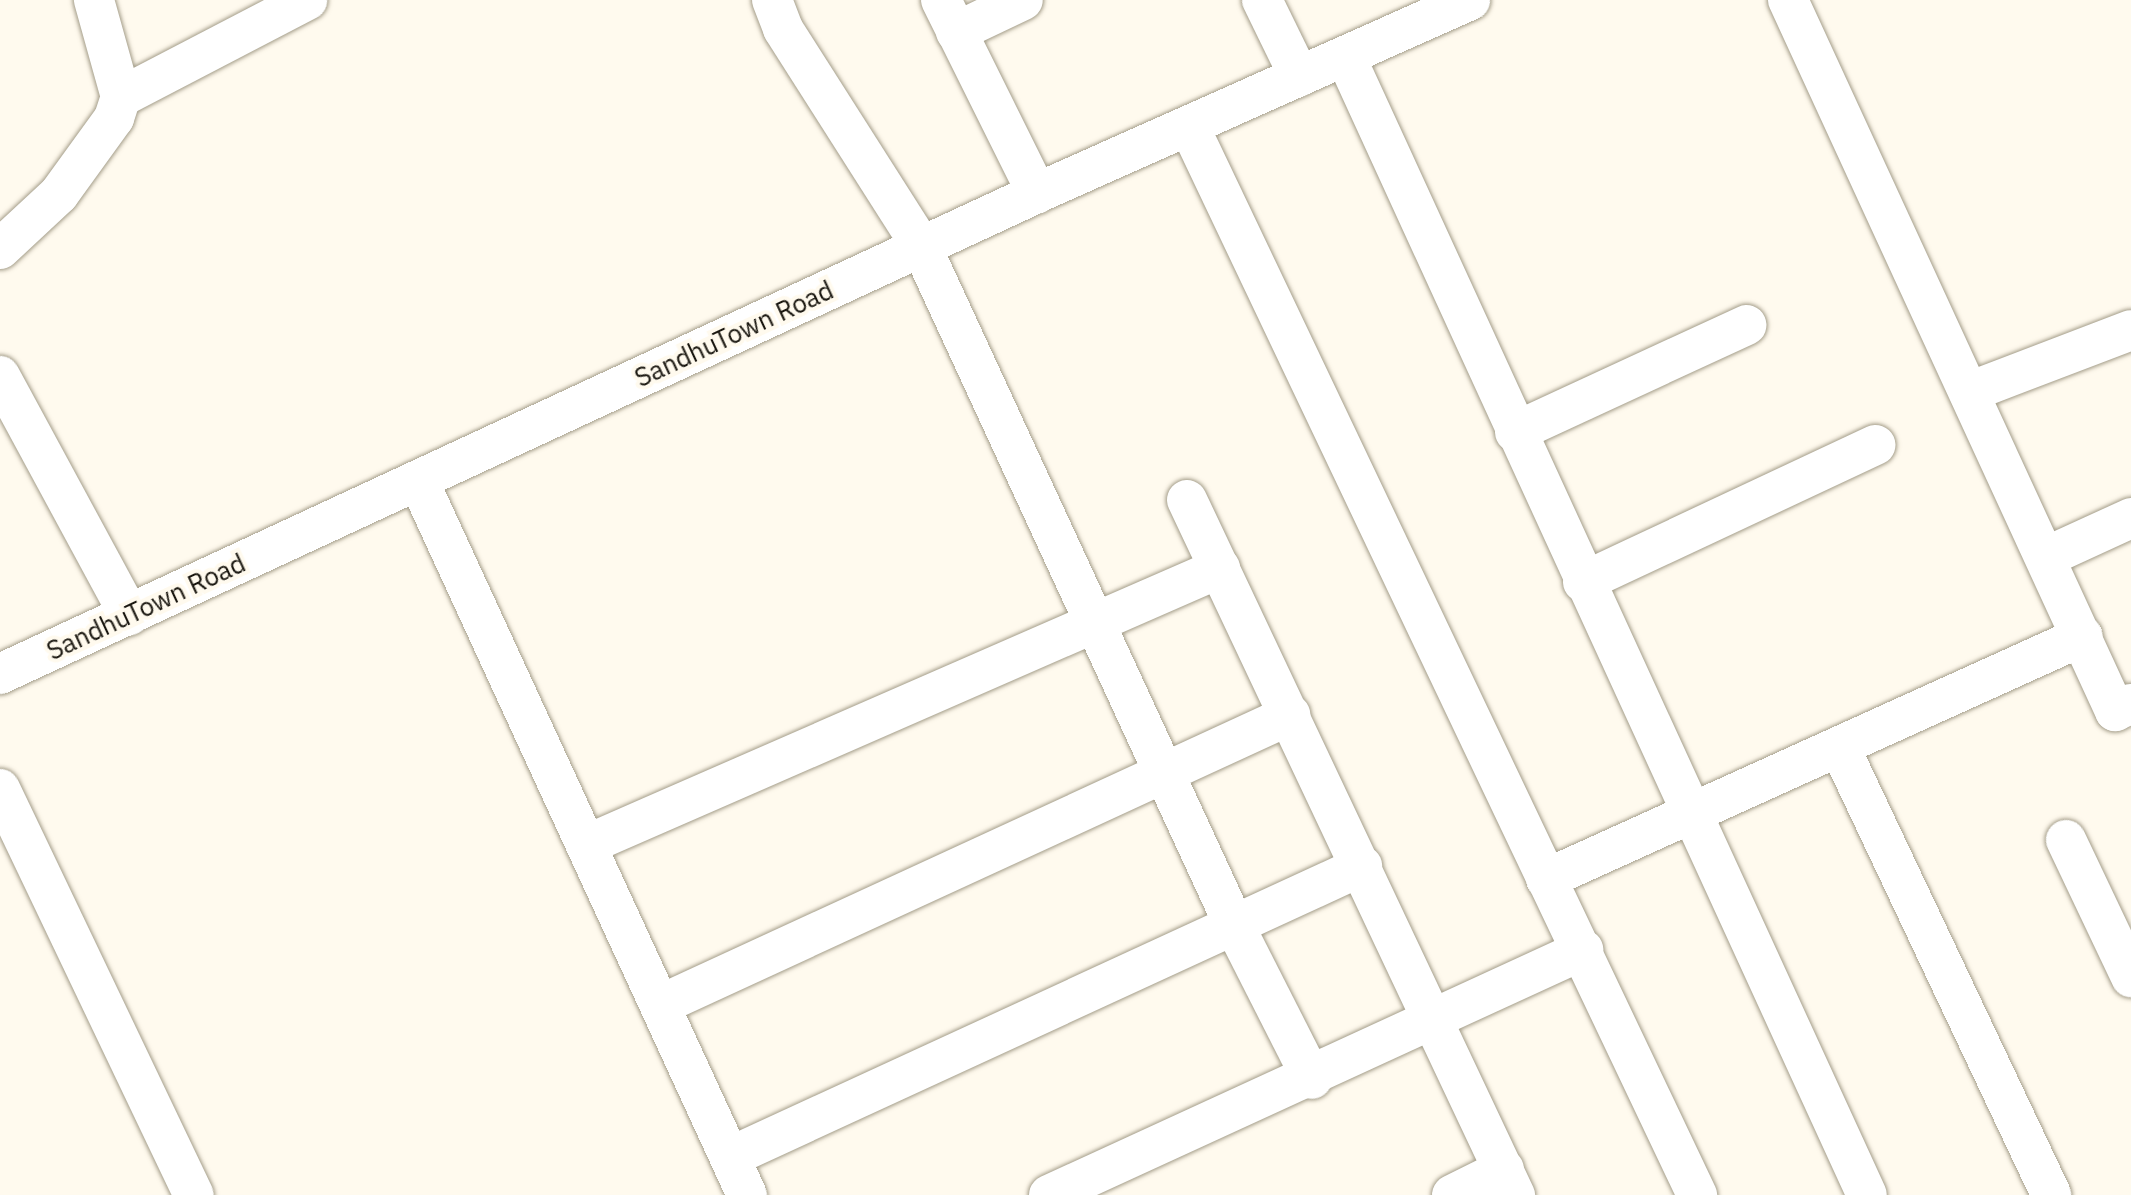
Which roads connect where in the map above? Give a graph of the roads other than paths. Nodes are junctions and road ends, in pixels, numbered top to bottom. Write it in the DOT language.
graph roads {
  1 [pos="94,0"];
  2 [pos="307,0"];
  3 [pos="772,0"];
  4 [pos="1023,0"];
  5 [pos="1262,0"];
  6 [pos="1470,0"];
  7 [pos="1788,0"];
  8 [pos="948,16"];
  9 [pos="1347,60"];
  10 [pos="1299,76"];
  11 [pos="121,97"];
  12 [pos="1189,126"];
  13 [pos="1037,193"];
  14 [pos="921,246"];
  15 [pos="0,249"];
  16 [pos="1747,325"];
  17 [pos="2131,330"];
  18 [pos="0,376"];
  19 [pos="1969,392"];
  20 [pos="1515,432"];
  21 [pos="1875,445"];
  22 [pos="419,482"];
  23 [pos="1187,500"];
  24 [pos="2131,518"];
  25 [pos="2046,557"];
  26 [pos="1220,568"];
  27 [pos="1583,582"];
  28 [pos="129,615"];
  29 [pos="1095,622"];
  30 [pos="2083,636"];
  31 [pos="0,674"];
  32 [pos="2131,704"];
  33 [pos="1290,715"];
  34 [pos="1841,750"];
  35 [pos="1164,773"];
  36 [pos="0,789"];
  37 [pos="1687,814"];
  38 [pos="2066,840"];
  39 [pos="586,845"];
  40 [pos="1362,866"];
  41 [pos="1546,879"];
  42 [pos="1236,929"];
  43 [pos="1583,950"];
  44 [pos="2131,977"];
  45 [pos="660,1005"];
  46 [pos="1437,1022"];
  47 [pos="1312,1079"];
  48 [pos="730,1157"];
  49 [pos="1510,1182"];
  50 [pos="194,1195"];
  51 [pos="747,1195"];
  52 [pos="1049,1195"];
  53 [pos="1452,1195"];
  54 [pos="1697,1195"];
  55 [pos="1867,1195"];
  56 [pos="2051,1195"];
  1 -- 11 [label="street"];
  2 -- 11 [label="street"];
  3 -- 14 [label="street"];
  4 -- 8 [label="street"];
  5 -- 10 [label="street"];
  6 -- 9 [label="street, SandhuTown Road"];
  7 -- 19 [label="street"];
  8 -- 13 [label="street"];
  9 -- 10 [label="street, SandhuTown Road"];
  9 -- 20 [label="street"];
  10 -- 12 [label="street, SandhuTown Road"];
  11 -- 15 [label="street"];
  12 -- 13 [label="street, SandhuTown Road"];
  12 -- 41 [label="street"];
  13 -- 14 [label="street, SandhuTown Road"];
  14 -- 22 [label="street, SandhuTown Road"];
  14 -- 29 [label="street"];
  16 -- 20 [label="street"];
  17 -- 19 [label="street"];
  18 -- 28 [label="street"];
  19 -- 25 [label="street"];
  20 -- 27 [label="street"];
  21 -- 27 [label="street"];
  22 -- 28 [label="street, SandhuTown Road"];
  22 -- 39 [label="street"];
  23 -- 26 [label="street"];
  24 -- 25 [label="street"];
  25 -- 30 [label="street"];
  26 -- 29 [label="street"];
  26 -- 33 [label="street"];
  27 -- 37 [label="street"];
  28 -- 31 [label="street, SandhuTown Road"];
  29 -- 35 [label="street"];
  29 -- 39 [label="street"];
  30 -- 32 [label="street"];
  30 -- 34 [label="street"];
  33 -- 35 [label="street"];
  33 -- 40 [label="street"];
  34 -- 37 [label="street"];
  34 -- 56 [label="street"];
  35 -- 42 [label="street"];
  35 -- 45 [label="street"];
  36 -- 50 [label="street"];
  37 -- 41 [label="street"];
  37 -- 55 [label="street"];
  38 -- 44 [label="street"];
  39 -- 45 [label="street"];
  40 -- 42 [label="street"];
  40 -- 46 [label="street"];
  41 -- 43 [label="street"];
  42 -- 47 [label="street"];
  42 -- 48 [label="street"];
  43 -- 46 [label="street"];
  43 -- 54 [label="street"];
  45 -- 48 [label="street"];
  46 -- 47 [label="street"];
  46 -- 49 [label="street"];
  47 -- 52 [label="street"];
  48 -- 51 [label="street"];
  49 -- 53 [label="street"];
}
